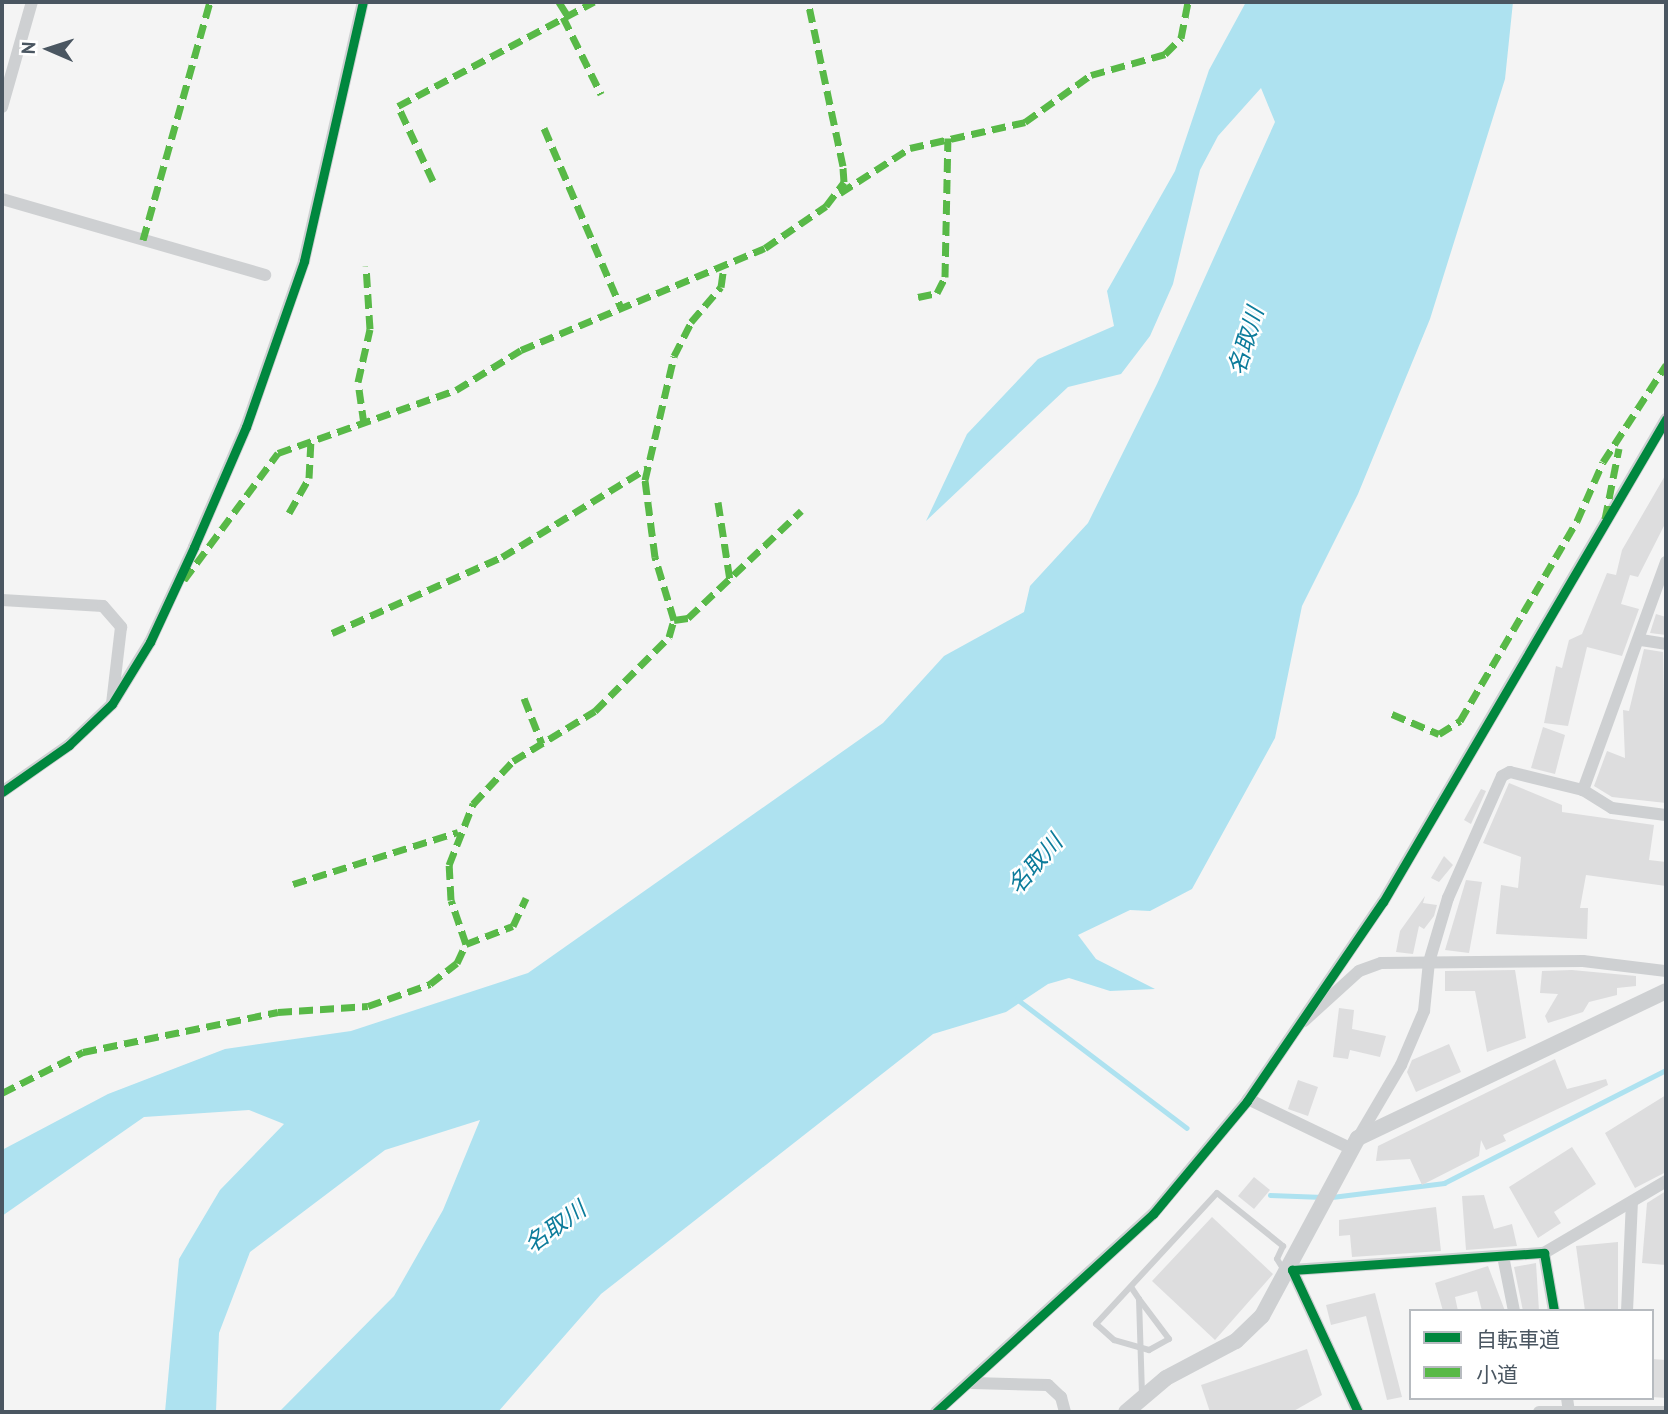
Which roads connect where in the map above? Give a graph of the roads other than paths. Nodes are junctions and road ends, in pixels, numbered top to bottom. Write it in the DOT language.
graph roads {
  1 [pos="32,2"];
  2 [pos="363,2"];
  3 [pos="2,107"];
  4 [pos="2,199"];
  5 [pos="265,275"];
  6 [pos="1666,419"];
  7 [pos="1666,562"];
  8 [pos="2,600"];
  9 [pos="1641,640"];
  10 [pos="1666,645"];
  11 [pos="112,704"];
  12 [pos="1583,790"];
  13 [pos="2,792"];
  14 [pos="1666,815"];
  15 [pos="1429,962"];
  16 [pos="1666,971"];
  17 [pos="1666,991"];
  18 [pos="1301,1022"];
  19 [pos="1248,1099"];
  20 [pos="1354,1143"];
  21 [pos="1666,1181"];
  22 [pos="1632,1202"];
  23 [pos="1544,1253"];
  24 [pos="1503,1256"];
  25 [pos="1290,1274"];
  26 [pos="1131,1287"];
  27 [pos="1139,1299"];
  28 [pos="1514,1309"];
  29 [pos="1554,1309"];
  30 [pos="1628,1309"];
  31 [pos="1141,1348"];
  32 [pos="972,1383"];
  33 [pos="1142,1397"];
  34 [pos="1568,1407"];
  35 [pos="1622,1407"];
  36 [pos="936,1412"];
  37 [pos="1065,1412"];
  38 [pos="1126,1412"];
  39 [pos="1359,1412"];
  40 [pos="1539,1412"];
  41 [pos="1666,1412"];
  1 -- 3 [label="street"];
  2 -- 11 [label="street"];
  4 -- 5 [label="street"];
  6 -- 18 [label="street"];
  7 -- 9 [label="street"];
  8 -- 11 [label="street"];
  9 -- 10 [label="street"];
  9 -- 12 [label="street"];
  11 -- 13 [label="street"];
  12 -- 14 [label="street"];
  12 -- 15 [label="street"];
  15 -- 16 [label="street"];
  15 -- 18 [label="street"];
  15 -- 20 [label="street"];
  17 -- 20 [label="street"];
  18 -- 19 [label="street"];
  19 -- 20 [label="street"];
  19 -- 32 [label="street"];
  20 -- 25 [label="street"];
  21 -- 22 [label="street"];
  22 -- 23 [label="street"];
  22 -- 30 [label="street"];
  23 -- 24 [label="street"];
  23 -- 29 [label="street"];
  24 -- 25 [label="street"];
  24 -- 28 [label="street"];
  25 -- 26 [label="lane"];
  25 -- 33 [label="street"];
  25 -- 39 [label="street"];
  26 -- 27 [label="lane"];
  26 -- 31 [label="lane"];
  27 -- 31 [label="lane"];
  27 -- 31 [label="lane"];
  31 -- 33 [label="lane"];
  32 -- 36 [label="street"];
  32 -- 37 [label="street"];
  33 -- 38 [label="street"];
  34 -- 35 [label="street"];
  34 -- 40 [label="street"];
  35 -- 41 [label="street"];
}
